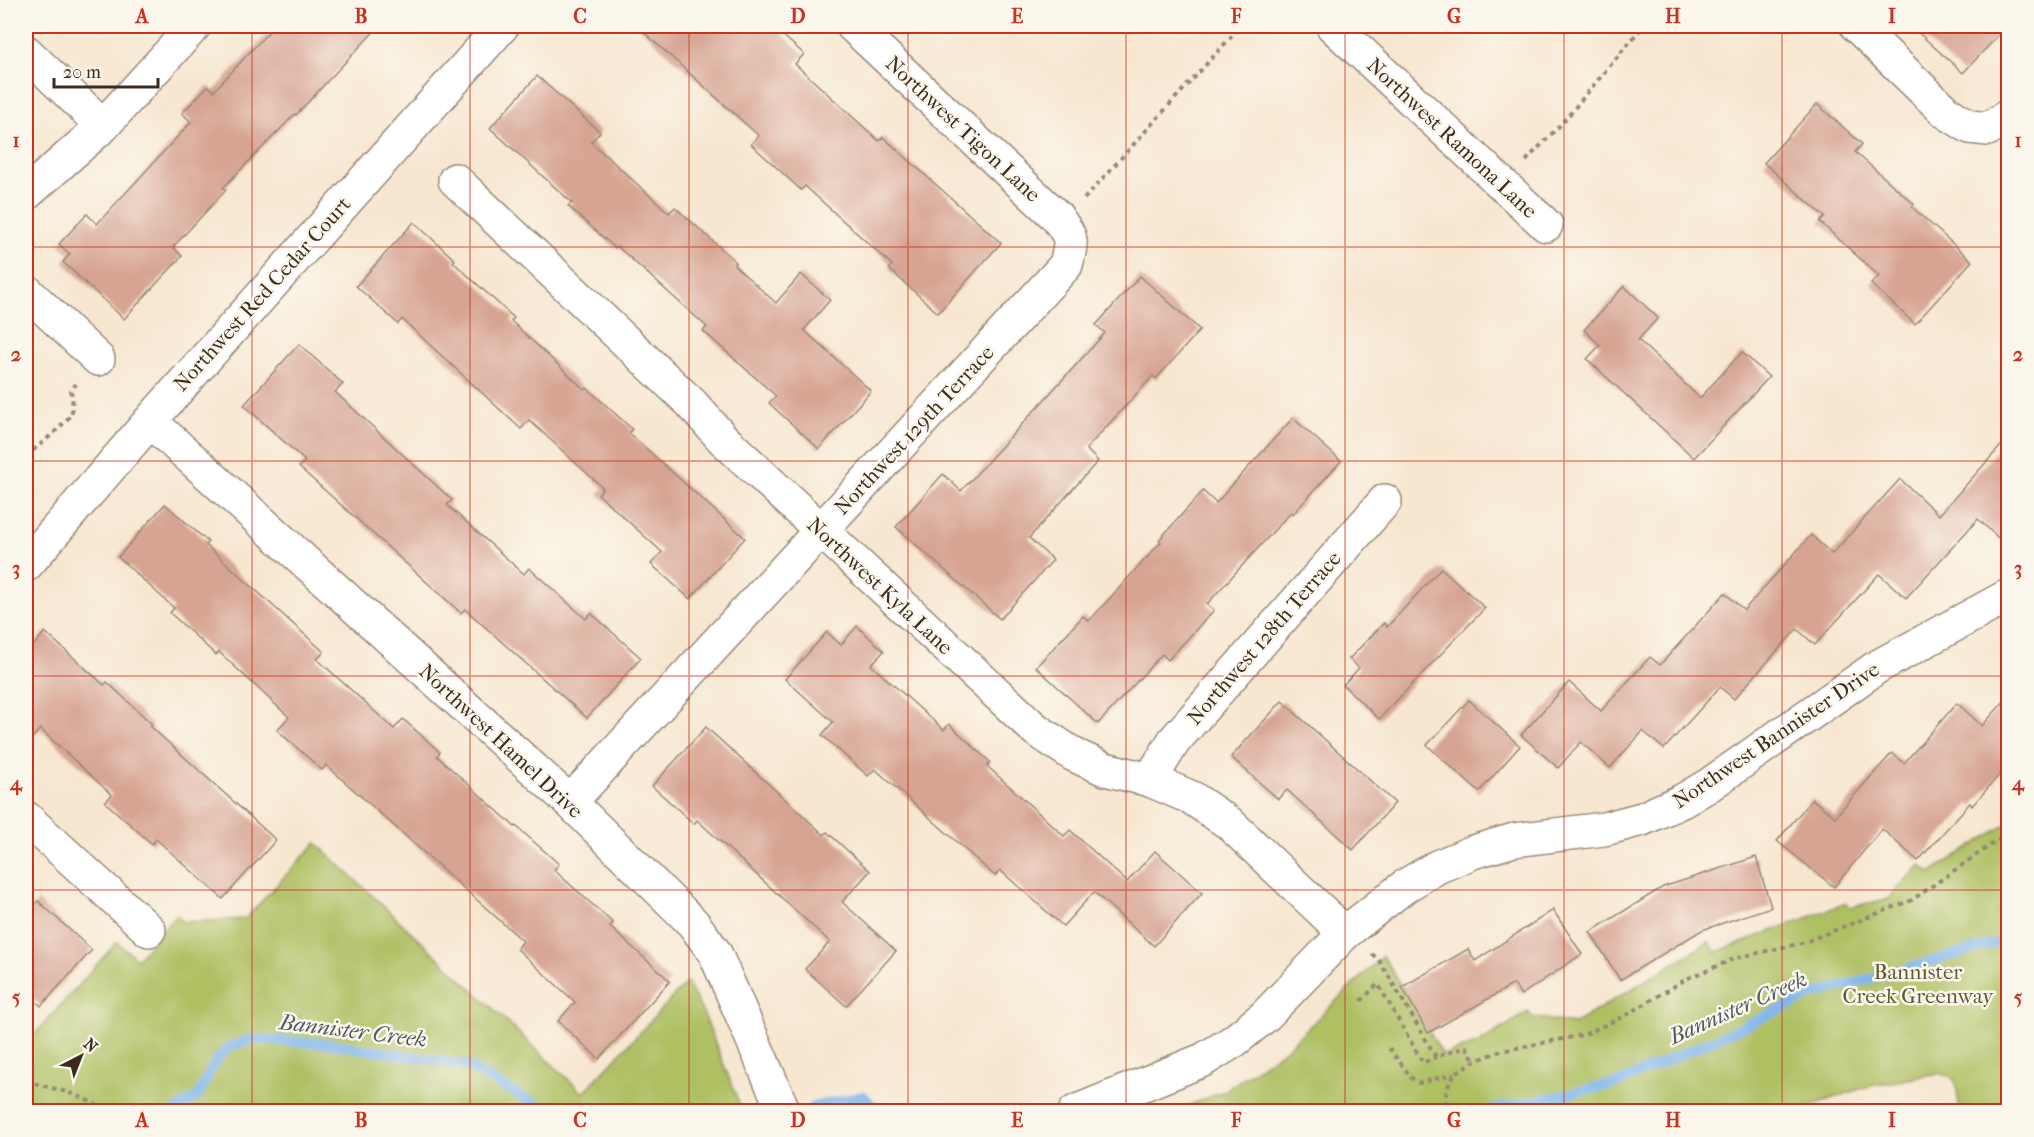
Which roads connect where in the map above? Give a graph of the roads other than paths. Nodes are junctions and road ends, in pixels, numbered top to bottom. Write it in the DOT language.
graph roads {
  1 [pos="194,26"];
  2 [pos="502,26"];
  3 [pos="853,26"];
  4 [pos="1333,26"];
  5 [pos="1857,26"];
  6 [pos="26,52"];
  7 [pos="1998,123"];
  8 [pos="103,126"];
  9 [pos="455,180"];
  10 [pos="26,194"];
  11 [pos="1546,225"];
  12 [pos="1065,229"];
  13 [pos="26,291"];
  14 [pos="98,359"];
  15 [pos="150,420"];
  16 [pos="1385,501"];
  17 [pos="821,530"];
  18 [pos="26,565"];
  19 [pos="2008,596"];
  20 [pos="1150,780"];
  21 [pos="570,802"];
  22 [pos="26,818"];
  23 [pos="149,930"];
  24 [pos="1345,933"];
  25 [pos="784,1112"];
  26 [pos="1076,1112"];
  1 -- 8 [label="street"];
  2 -- 15 [label="street, Northwest Red Cedar Court"];
  3 -- 12 [label="street, Northwest Tigon Lane"];
  4 -- 11 [label="street, Northwest Ramona Lane"];
  5 -- 7 [label="street"];
  6 -- 8 [label="street"];
  8 -- 10 [label="street"];
  9 -- 17 [label="street, Northwest Kyla Lane"];
  12 -- 17 [label="street, Northwest 129th Terrace"];
  13 -- 14 [label="street"];
  15 -- 18 [label="street, Northwest Red Cedar Court"];
  15 -- 21 [label="street, Northwest Hamel Drive"];
  16 -- 20 [label="street, Northwest 128th Terrace"];
  17 -- 20 [label="street, Northwest Kyla Lane"];
  17 -- 21 [label="street, Northwest 129th Terrace"];
  19 -- 24 [label="street, Northwest Bannister Drive"];
  20 -- 24 [label="street, Northwest Kyla Lane"];
  21 -- 25 [label="street, Northwest Hamel Drive"];
  22 -- 23 [label="street"];
  24 -- 26 [label="street, Northwest Bannister Drive"];
}
